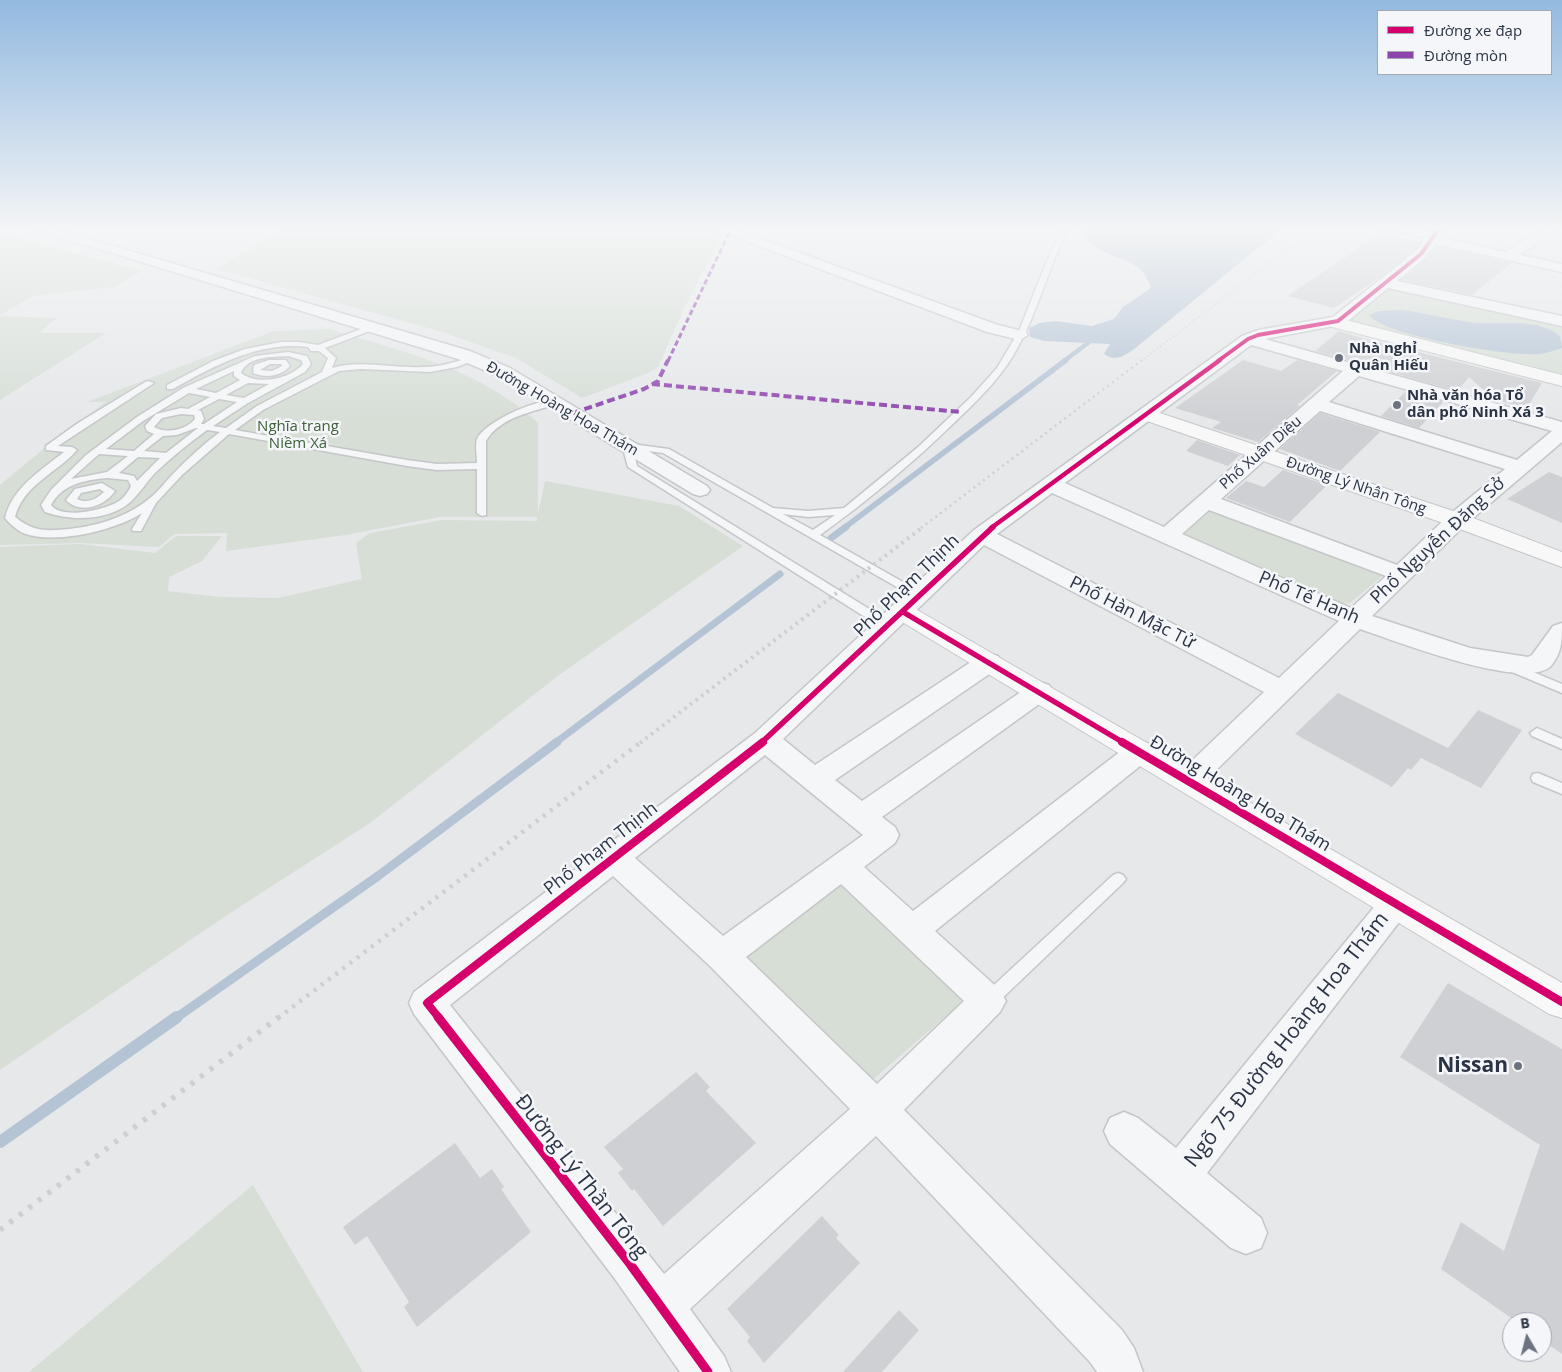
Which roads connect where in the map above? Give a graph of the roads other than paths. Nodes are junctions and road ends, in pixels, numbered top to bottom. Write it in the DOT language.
graph roads {
  1 [pos="260,294"];
  2 [pos="898,294"];
  3 [pos="1036,294"];
  4 [pos="1372,294"];
  5 [pos="1438,294"];
  6 [pos="1562,321"];
  7 [pos="1334,322"];
  8 [pos="372,327"];
  9 [pos="1020,335"];
  10 [pos="1248,340"];
  11 [pos="318,348"];
  12 [pos="221,352"];
  13 [pos="232,356"];
  14 [pos="298,356"];
  15 [pos="274,358"];
  16 [pos="473,359"];
  17 [pos="307,364"];
  18 [pos="242,366"];
  19 [pos="286,366"];
  20 [pos="256,370"];
  21 [pos="1355,370"];
  22 [pos="326,373"];
  23 [pos="270,377"];
  24 [pos="286,378"];
  25 [pos="246,380"];
  26 [pos="1562,382"];
  27 [pos="170,387"];
  28 [pos="189,391"];
  29 [pos="217,396"];
  30 [pos="244,401"];
  31 [pos="554,402"];
  32 [pos="1317,404"];
  33 [pos="191,411"];
  34 [pos="1148,415"];
  35 [pos="194,425"];
  36 [pos="205,427"];
  37 [pos="1562,428"];
  38 [pos="227,431"];
  39 [pos="161,432"];
  40 [pos="1562,432"];
  41 [pos="627,445"];
  42 [pos="99,451"];
  43 [pos="1261,453"];
  44 [pos="134,454"];
  45 [pos="169,456"];
  46 [pos="481,466"];
  47 [pos="1519,467"];
  48 [pos="110,475"];
  49 [pos="76,481"];
  50 [pos="1052,485"];
  51 [pos="86,488"];
  52 [pos="108,488"];
  53 [pos="133,488"];
  54 [pos="700,490"];
  55 [pos="54,492"];
  56 [pos="157,497"];
  57 [pos="72,501"];
  58 [pos="98,501"];
  59 [pos="1206,501"];
  60 [pos="767,509"];
  61 [pos="49,510"];
  62 [pos="107,510"];
  63 [pos="848,511"];
  64 [pos="482,513"];
  65 [pos="71,516"];
  66 [pos="1457,520"];
  67 [pos="137,529"];
  68 [pos="813,535"];
  69 [pos="982,535"];
  70 [pos="59,536"];
  71 [pos="1168,536"];
  72 [pos="1562,560"];
  73 [pos="1401,574"];
  74 [pos="904,611"];
  75 [pos="1355,619"];
  76 [pos="1562,631"];
  77 [pos="989,662"];
  78 [pos="1502,663"];
  79 [pos="1562,689"];
  80 [pos="1281,690"];
  81 [pos="1040,691"];
  82 [pos="1537,733"];
  83 [pos="765,740"];
  84 [pos="1562,744"];
  85 [pos="1140,751"];
  86 [pos="1538,778"];
  87 [pos="815,779"];
  88 [pos="1189,780"];
  89 [pos="1562,789"];
  90 [pos="861,817"];
  91 [pos="614,858"];
  92 [pos="843,867"];
  93 [pos="1118,879"];
  94 [pos="1395,904"];
  95 [pos="913,930"];
  96 [pos="722,956"];
  97 [pos="988,1001"];
  98 [pos="1562,1002"];
  99 [pos="427,1003"];
  100 [pos="877,1110"];
  101 [pos="1124,1131"];
  102 [pos="1179,1176"];
  103 [pos="1246,1233"];
  104 [pos="660,1307"];
  105 [pos="708,1372"];
  106 [pos="1120,1372"];
  1 -- 8 [label="street, Đường Hoàng Hoa Thám"];
  2 -- 9 [label="street"];
  3 -- 9 [label="lane"];
  4 -- 7 [label="street, Phố Phạm Thịnh"];
  5 -- 6 [label="street"];
  7 -- 10 [label="street, Phố Phạm Thịnh"];
  7 -- 26 [label="street"];
  8 -- 11 [label="lane"];
  8 -- 16 [label="street, Đường Hoàng Hoa Thám"];
  9 -- 63 [label="lane"];
  10 -- 21 [label="street"];
  10 -- 34 [label="street, Phố Phạm Thịnh"];
  11 -- 13 [label="lane"];
  11 -- 14 [label="lane"];
  11 -- 22 [label="lane"];
  12 -- 13 [label="lane"];
  13 -- 18 [label="lane"];
  13 -- 27 [label="lane"];
  14 -- 15 [label="lane"];
  14 -- 17 [label="lane"];
  15 -- 18 [label="lane"];
  15 -- 19 [label="lane"];
  15 -- 20 [label="lane"];
  16 -- 22 [label="lane"];
  16 -- 31 [label="street, Đường Hoàng Hoa Thám"];
  17 -- 19 [label="lane"];
  17 -- 24 [label="lane"];
  18 -- 20 [label="lane"];
  18 -- 25 [label="lane"];
  18 -- 28 [label="lane"];
  19 -- 23 [label="lane"];
  20 -- 23 [label="lane"];
  21 -- 32 [label="street, Phố Xuân Diệu"];
  21 -- 37 [label="street"];
  22 -- 38 [label="lane"];
  23 -- 24 [label="lane"];
  23 -- 25 [label="lane"];
  24 -- 30 [label="lane"];
  25 -- 29 [label="lane"];
  27 -- 28 [label="lane"];
  27 -- 70 [label="lane"];
  28 -- 29 [label="lane"];
  28 -- 42 [label="lane"];
  29 -- 30 [label="lane"];
  29 -- 33 [label="lane"];
  30 -- 36 [label="lane"];
  31 -- 41 [label="street, Đường Hoàng Hoa Thám"];
  31 -- 46 [label="lane"];
  32 -- 43 [label="street, Phố Xuân Diệu"];
  32 -- 47 [label="street"];
  33 -- 35 [label="lane"];
  33 -- 39 [label="lane"];
  34 -- 43 [label="street, Đường Lý Nhân Tông"];
  34 -- 50 [label="street, Phố Phạm Thịnh"];
  35 -- 36 [label="lane"];
  35 -- 39 [label="lane"];
  36 -- 38 [label="lane"];
  36 -- 45 [label="lane"];
  38 -- 46 [label="lane"];
  38 -- 56 [label="lane"];
  39 -- 44 [label="lane"];
  40 -- 47 [label="street, Phố Nguyễn Đăng Sở"];
  41 -- 54 [label="street, Đường Hoàng Hoa Thám"];
  41 -- 60 [label="lane"];
  41 -- 74 [label="lane"];
  42 -- 44 [label="lane"];
  42 -- 55 [label="lane"];
  43 -- 59 [label="street, Phố Xuân Diệu"];
  43 -- 66 [label="street, Đường Lý Nhân Tông"];
  44 -- 45 [label="lane"];
  44 -- 48 [label="lane"];
  45 -- 53 [label="lane"];
  46 -- 64 [label="lane"];
  47 -- 66 [label="street, Phố Nguyễn Đăng Sở"];
  48 -- 49 [label="lane"];
  48 -- 53 [label="lane"];
  49 -- 51 [label="lane"];
  49 -- 55 [label="lane"];
  50 -- 69 [label="street, Phố Phạm Thịnh"];
  50 -- 71 [label="street, Phố Tế Hanh"];
  51 -- 52 [label="lane"];
  51 -- 57 [label="lane"];
  52 -- 53 [label="lane"];
  52 -- 58 [label="lane"];
  53 -- 56 [label="lane"];
  53 -- 62 [label="lane"];
  55 -- 61 [label="lane"];
  56 -- 67 [label="lane"];
  56 -- 70 [label="lane"];
  57 -- 58 [label="lane"];
  57 -- 61 [label="lane"];
  58 -- 62 [label="lane"];
  59 -- 71 [label="street, Phố Xuân Diệu"];
  59 -- 73 [label="street"];
  60 -- 63 [label="lane"];
  60 -- 68 [label="lane"];
  61 -- 65 [label="lane"];
  62 -- 65 [label="lane"];
  63 -- 68 [label="lane"];
  65 -- 70 [label="lane"];
  66 -- 72 [label="street, Đường Lý Nhân Tông"];
  66 -- 73 [label="street, Phố Nguyễn Đăng Sở"];
  68 -- 74 [label="lane"];
  69 -- 74 [label="street, Phố Phạm Thịnh"];
  69 -- 80 [label="street, Phố Hàn Mặc Tử"];
  71 -- 75 [label="street, Phố Tế Hanh"];
  73 -- 75 [label="street, Phố Nguyễn Đăng Sở"];
  74 -- 77 [label="street, Đường Hoàng Hoa Thám"];
  74 -- 83 [label="street, Phố Phạm Thịnh"];
  75 -- 78 [label="street, Phố Tế Hanh"];
  75 -- 80 [label="street, Phố Nguyễn Đăng Sở"];
  76 -- 78 [label="street, Phố Tế Hanh"];
  77 -- 81 [label="street, Đường Hoàng Hoa Thám"];
  77 -- 87 [label="street"];
  78 -- 79 [label="lane"];
  80 -- 88 [label="street, Phố Nguyễn Đăng Sở"];
  81 -- 85 [label="street, Đường Hoàng Hoa Thám"];
  81 -- 90 [label="street"];
  82 -- 84 [label="lane"];
  83 -- 87 [label="street"];
  83 -- 91 [label="street, Phố Phạm Thịnh"];
  85 -- 88 [label="street, Đường Hoàng Hoa Thám"];
  85 -- 95 [label="street"];
  86 -- 89 [label="lane"];
  87 -- 90 [label="street"];
  88 -- 94 [label="street, Đường Hoàng Hoa Thám"];
  90 -- 92 [label="street"];
  91 -- 96 [label="street"];
  91 -- 99 [label="street, Phố Phạm Thịnh"];
  92 -- 95 [label="street"];
  92 -- 96 [label="street"];
  93 -- 97 [label="lane"];
  94 -- 98 [label="street, Đường Hoàng Hoa Thám"];
  94 -- 102 [label="street, Ngõ 75 Đường Hoàng Hoa Thám"];
  95 -- 97 [label="street"];
  96 -- 100 [label="street"];
  97 -- 100 [label="street"];
  99 -- 104 [label="street, Đường Lý Thần Tông"];
  100 -- 104 [label="street"];
  100 -- 106 [label="street"];
  101 -- 102 [label="street"];
  102 -- 103 [label="street, Ngõ 75 Đường Hoàng Hoa Thám"];
  104 -- 105 [label="street, Đường Lý Thần Tông"];
}
